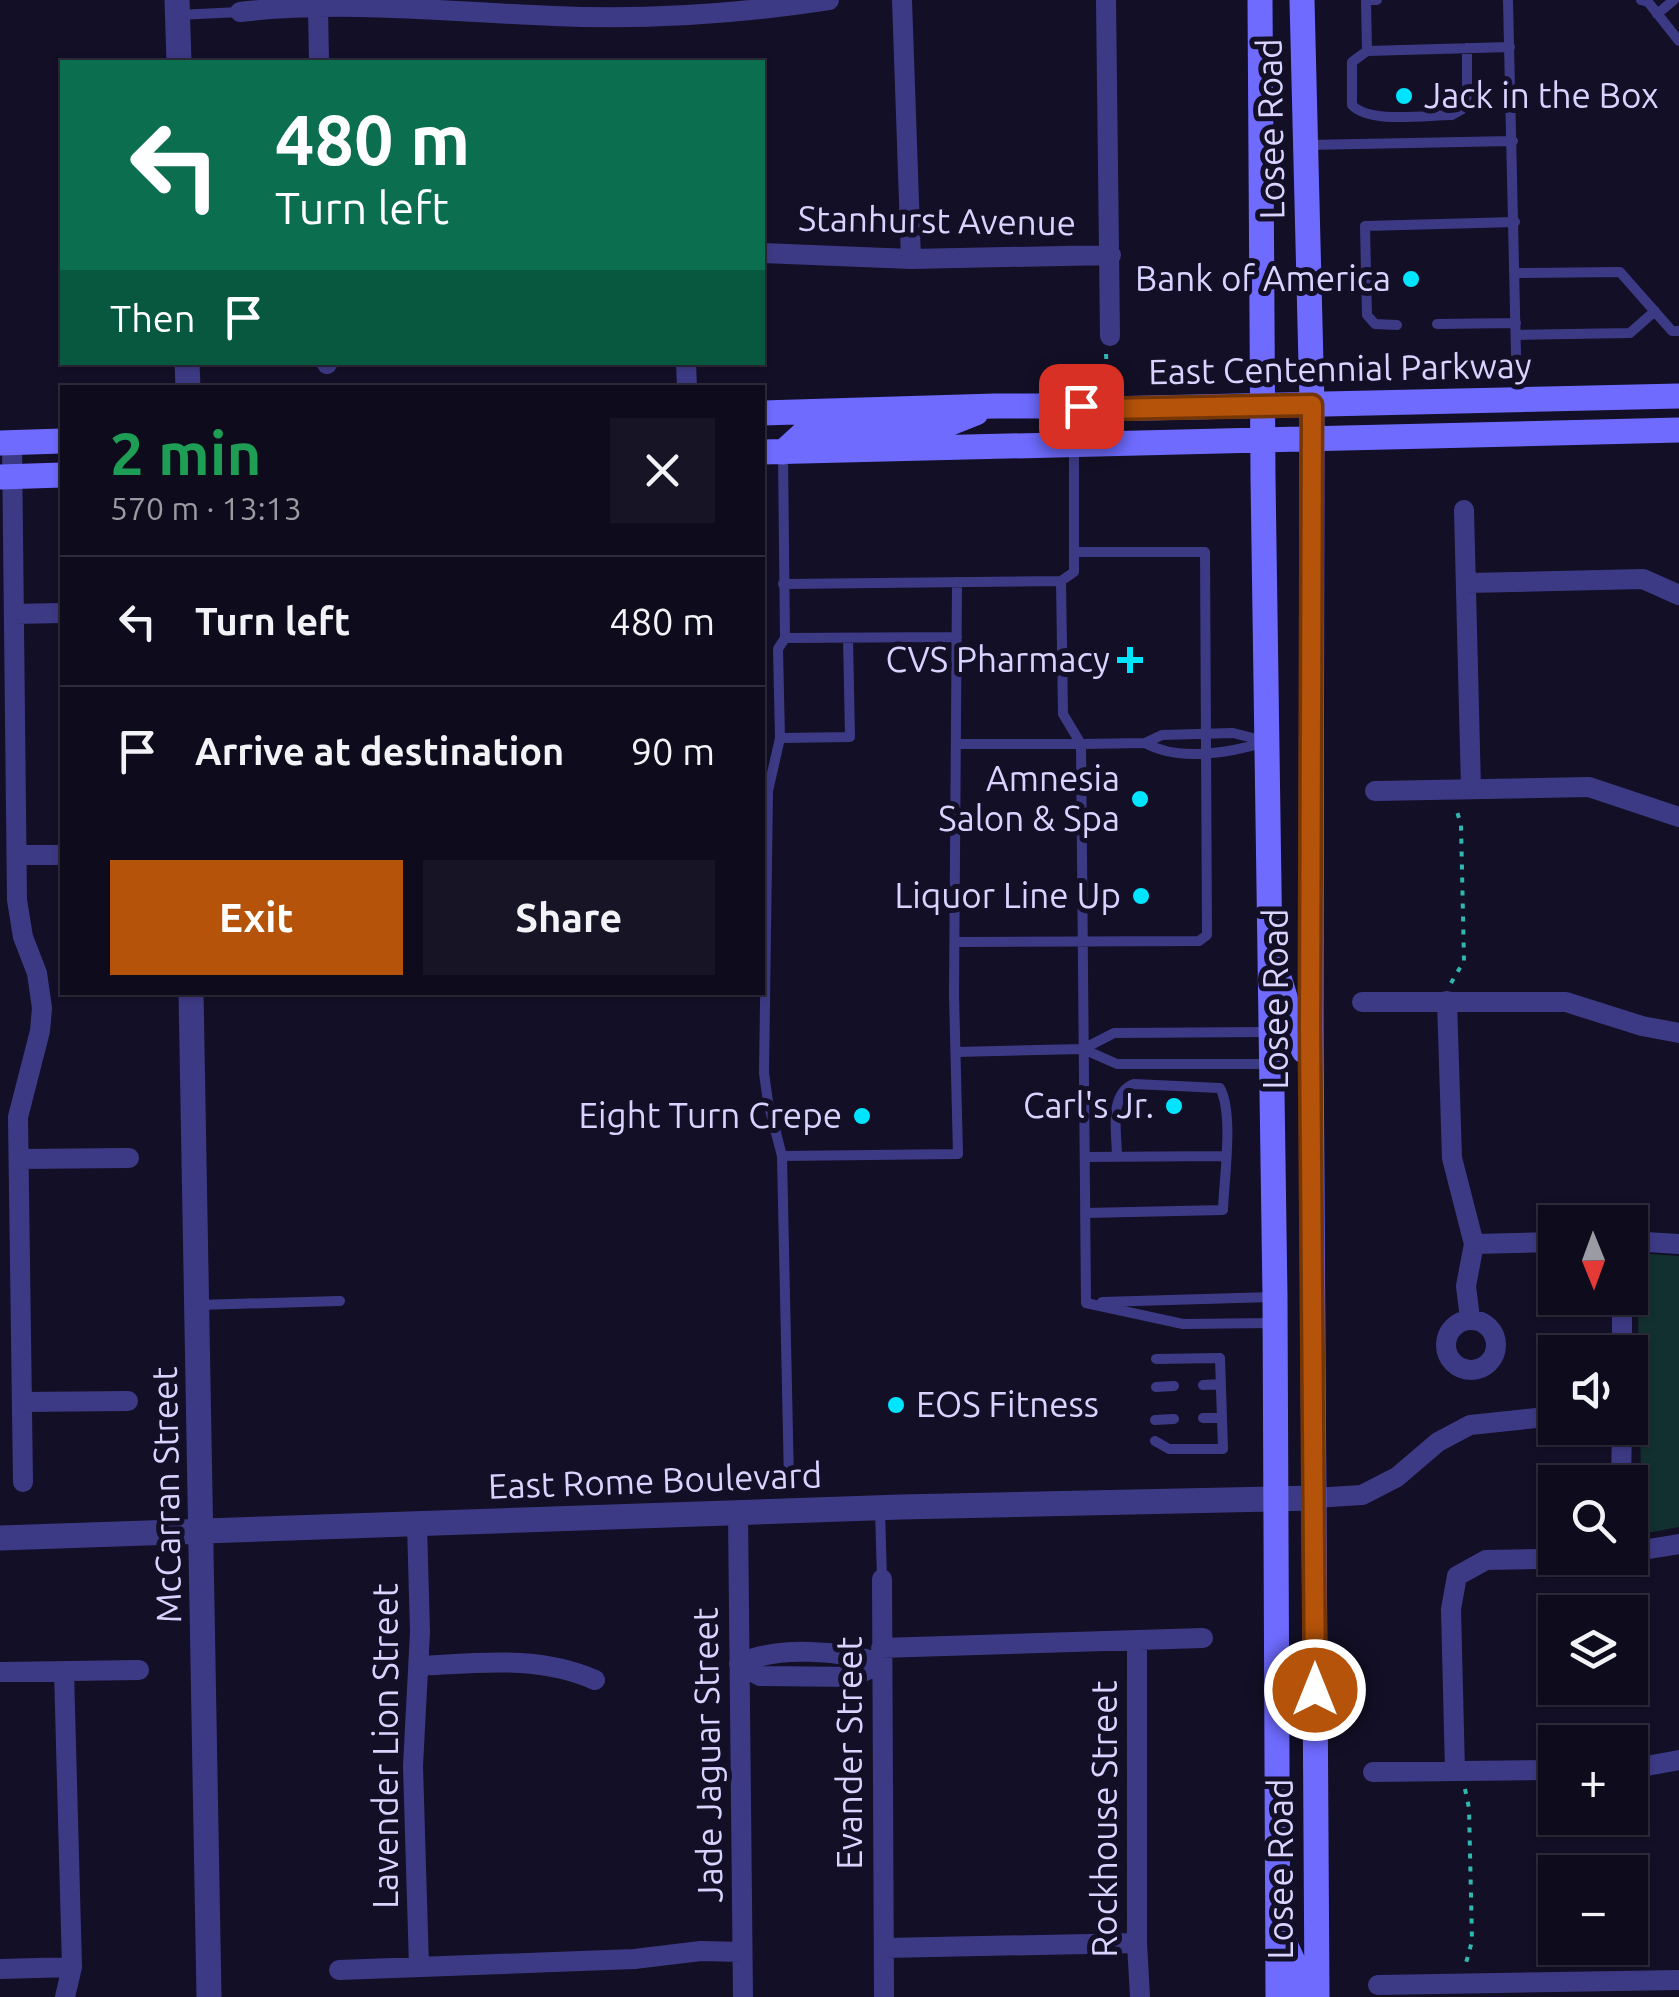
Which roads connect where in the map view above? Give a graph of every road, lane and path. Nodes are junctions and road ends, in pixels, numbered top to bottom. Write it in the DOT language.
graph roads {
  1 [pos="829,0"];
  2 [pos="902,0"];
  3 [pos="1106,0"];
  4 [pos="1260,0"];
  5 [pos="1302,0"];
  6 [pos="1365,0"];
  7 [pos="1377,0"];
  8 [pos="1508,0"];
  9 [pos="1641,0"];
  10 [pos="1674,0"];
  11 [pos="318,6"];
  12 [pos="177,7"];
  13 [pos="240,12"];
  14 [pos="1657,14"];
  15 [pos="1679,41"];
  16 [pos="1510,47"];
  17 [pos="1467,48"];
  18 [pos="1367,51"];
  19 [pos="179,60"];
  20 [pos="319,60"];
  21 [pos="1513,141"];
  22 [pos="1306,145"];
  23 [pos="1515,222"];
  24 [pos="765,253"];
  25 [pos="1111,255"];
  26 [pos="911,260"];
  27 [pos="1516,274"];
  28 [pos="1655,312"];
  29 [pos="1516,323"];
  30 [pos="1437,324"];
  31 [pos="1397,325"];
  32 [pos="1679,331"];
  33 [pos="1110,336"];
  34 [pos="1516,336"];
  35 [pos="1679,396"];
  36 [pos="1517,400"];
  37 [pos="1312,405"];
  38 [pos="995,406"];
  39 [pos="1264,406"];
  40 [pos="1104,409"];
  41 [pos="765,414"];
  42 [pos="1679,430"];
  43 [pos="1310,439"];
  44 [pos="60,440"];
  45 [pos="1262,440"];
  46 [pos="6,443"];
  47 [pos="1074,444"];
  48 [pos="773,452"];
  49 [pos="60,475"];
  50 [pos="6,476"];
  51 [pos="1464,510"];
  52 [pos="1074,552"];
  53 [pos="1061,581"];
  54 [pos="956,582"];
  55 [pos="1466,583"];
  56 [pos="783,584"];
  57 [pos="1679,594"];
  58 [pos="60,613"];
  59 [pos="14,614"];
  60 [pos="956,637"];
  61 [pos="784,638"];
  62 [pos="848,638"];
  63 [pos="1206,734"];
  64 [pos="780,738"];
  65 [pos="1266,742"];
  66 [pos="1145,743"];
  67 [pos="957,744"];
  68 [pos="1081,744"];
  69 [pos="1206,752"];
  70 [pos="1448,789"];
  71 [pos="1471,789"];
  72 [pos="1375,791"];
  73 [pos="1679,818"];
  74 [pos="60,855"];
  75 [pos="18,856"];
  76 [pos="955,942"];
  77 [pos="1082,942"];
  78 [pos="1272,958"];
  79 [pos="191,995"];
  80 [pos="1447,1001"];
  81 [pos="1362,1002"];
  82 [pos="1272,1032"];
  83 [pos="1679,1033"];
  84 [pos="1083,1049"];
  85 [pos="956,1052"];
  86 [pos="1273,1064"];
  87 [pos="1311,1064"];
  88 [pos="1312,1155"];
  89 [pos="782,1156"];
  90 [pos="1117,1156"];
  91 [pos="1224,1156"];
  92 [pos="1084,1157"];
  93 [pos="128,1158"];
  94 [pos="18,1160"];
  95 [pos="1085,1213"];
  96 [pos="1538,1242"];
  97 [pos="1648,1242"];
  98 [pos="1474,1244"];
  99 [pos="1679,1244"];
  100 [pos="340,1301"];
  101 [pos="1086,1302"];
  102 [pos="198,1305"];
  103 [pos="1275,1310"];
  104 [pos="1470,1319"];
  105 [pos="1156,1359"];
  106 [pos="1221,1384"];
  107 [pos="1203,1385"];
  108 [pos="1174,1386"];
  109 [pos="1156,1387"];
  110 [pos="128,1400"];
  111 [pos="22,1402"];
  112 [pos="1203,1418"];
  113 [pos="1222,1418"];
  114 [pos="1538,1418"];
  115 [pos="1174,1419"];
  116 [pos="1156,1420"];
  117 [pos="1155,1442"];
  118 [pos="789,1481"];
  119 [pos="23,1482"];
  120 [pos="1314,1498"];
  121 [pos="1276,1500"];
  122 [pos="880,1508"];
  123 [pos="738,1513"];
  124 [pos="417,1524"];
  125 [pos="203,1532"];
  126 [pos="0,1538"];
  127 [pos="1679,1544"];
  128 [pos="1648,1549"];
  129 [pos="1538,1559"];
  130 [pos="882,1578"];
  131 [pos="1203,1638"];
  132 [pos="1137,1640"];
  133 [pos="823,1654"];
  134 [pos="881,1656"];
  135 [pos="740,1664"];
  136 [pos="419,1666"];
  137 [pos="140,1670"];
  138 [pos="64,1671"];
  139 [pos="0,1672"];
  140 [pos="824,1677"];
  141 [pos="595,1680"];
  142 [pos="1679,1760"];
  143 [pos="1648,1765"];
  144 [pos="1538,1770"];
  145 [pos="1373,1772"];
  146 [pos="1455,1772"];
  147 [pos="1278,1926"];
  148 [pos="1137,1943"];
  149 [pos="884,1948"];
  150 [pos="742,1952"];
  151 [pos="72,1967"];
  152 [pos="419,1967"];
  153 [pos="0,1969"];
  154 [pos="339,1970"];
  155 [pos="1679,1980"];
  156 [pos="1378,1985"];
  157 [pos="1465,1990"];
  158 [pos="65,1997"];
  159 [pos="210,1997"];
  160 [pos="743,1997"];
  161 [pos="884,1997"];
  162 [pos="1140,1997"];
  163 [pos="1278,1997"];
  164 [pos="1298,1997"];
  165 [pos="1317,1997"];
  1 -- 11 [label="street"];
  2 -- 26 [label="street"];
  3 -- 25 [label="street"];
  4 -- 39 [label="main road, Losee Road"];
  5 -- 22 [label="main road, Losee Road"];
  6 -- 7 [label="lane"];
  6 -- 18 [label="lane"];
  8 -- 16 [label="lane"];
  9 -- 14 [label="lane"];
  10 -- 14 [label="lane"];
  11 -- 13 [label="street"];
  11 -- 20 [label="street"];
  12 -- 13 [label="lane"];
  12 -- 19 [label="street"];
  14 -- 15 [label="lane"];
  16 -- 17 [label="lane"];
  16 -- 21 [label="lane"];
  17 -- 18 [label="lane"];
  17 -- 18 [label="lane"];
  21 -- 22 [label="lane"];
  21 -- 23 [label="lane"];
  22 -- 37 [label="main road, Losee Road"];
  23 -- 27 [label="lane"];
  23 -- 31 [label="lane"];
  24 -- 26 [label="street, Stanhurst Avenue"];
  25 -- 26 [label="street, Stanhurst Avenue"];
  25 -- 33 [label="street"];
  27 -- 28 [label="lane"];
  27 -- 29 [label="lane"];
  28 -- 32 [label="lane"];
  28 -- 34 [label="lane"];
  29 -- 30 [label="lane"];
  29 -- 34 [label="lane"];
  33 -- 40 [label="path"];
  34 -- 36 [label="lane"];
  35 -- 36 [label="main road, East Centennial Parkway"];
  36 -- 37 [label="main road, East Centennial Parkway"];
  37 -- 39 [label="main road, East Centennial Parkway"];
  37 -- 43 [label="main road, Losee Road"];
  38 -- 40 [label="main road, East Centennial Parkway"];
  38 -- 41 [label="main road, East Centennial Parkway"];
  38 -- 48 [label="main road"];
  39 -- 40 [label="main road, East Centennial Parkway"];
  39 -- 45 [label="main road, Losee Road"];
  42 -- 43 [label="main road, East Centennial Parkway"];
  43 -- 45 [label="main road, East Centennial Parkway"];
  43 -- 87 [label="main road, Losee Road"];
  44 -- 46 [label="main road"];
  45 -- 47 [label="main road, East Centennial Parkway"];
  45 -- 65 [label="main road, Losee Road"];
  46 -- 50 [label="street"];
  47 -- 48 [label="main road, East Centennial Parkway"];
  47 -- 52 [label="lane"];
  48 -- 56 [label="lane"];
  49 -- 50 [label="main road"];
  50 -- 59 [label="street"];
  51 -- 55 [label="street"];
  52 -- 53 [label="lane"];
  52 -- 63 [label="lane"];
  53 -- 54 [label="lane"];
  53 -- 68 [label="lane"];
  54 -- 56 [label="lane"];
  54 -- 60 [label="lane"];
  55 -- 57 [label="street"];
  55 -- 71 [label="street"];
  56 -- 61 [label="lane"];
  58 -- 59 [label="street"];
  59 -- 75 [label="street"];
  60 -- 62 [label="lane"];
  60 -- 67 [label="lane"];
  61 -- 62 [label="lane"];
  61 -- 64 [label="lane"];
  62 -- 64 [label="lane"];
  63 -- 65 [label="lane"];
  63 -- 66 [label="lane"];
  63 -- 69 [label="lane"];
  64 -- 89 [label="lane"];
  65 -- 69 [label="lane"];
  65 -- 78 [label="main road, Losee Road"];
  66 -- 68 [label="lane"];
  66 -- 69 [label="lane"];
  67 -- 68 [label="lane"];
  67 -- 76 [label="lane"];
  68 -- 77 [label="lane"];
  69 -- 77 [label="lane"];
  70 -- 71 [label="street"];
  70 -- 72 [label="street"];
  70 -- 80 [label="path"];
  71 -- 73 [label="street"];
  74 -- 75 [label="street"];
  75 -- 94 [label="street"];
  76 -- 77 [label="lane"];
  76 -- 85 [label="lane"];
  77 -- 84 [label="lane"];
  78 -- 82 [label="main road, Losee Road"];
  78 -- 87 [label="main road"];
  79 -- 102 [label="street, McCarran Street"];
  80 -- 81 [label="street"];
  80 -- 83 [label="street"];
  80 -- 98 [label="street"];
  82 -- 84 [label="lane"];
  82 -- 86 [label="main road, Losee Road"];
  82 -- 88 [label="main road"];
  84 -- 85 [label="lane"];
  84 -- 86 [label="lane"];
  84 -- 92 [label="lane"];
  85 -- 89 [label="lane"];
  86 -- 103 [label="main road, Losee Road"];
  87 -- 88 [label="main road, Losee Road"];
  88 -- 120 [label="main road, Losee Road"];
  89 -- 118 [label="lane"];
  90 -- 91 [label="lane"];
  90 -- 91 [label="lane"];
  90 -- 92 [label="lane"];
  91 -- 95 [label="lane"];
  92 -- 95 [label="lane"];
  93 -- 94 [label="street"];
  94 -- 111 [label="street"];
  95 -- 101 [label="lane"];
  96 -- 98 [label="street"];
  97 -- 99 [label="street"];
  98 -- 104 [label="street"];
  100 -- 102 [label="lane"];
  101 -- 103 [label="lane"];
  101 -- 103 [label="lane"];
  102 -- 125 [label="street, McCarran Street"];
  103 -- 121 [label="main road, Losee Road"];
  105 -- 106 [label="lane"];
  106 -- 107 [label="lane"];
  106 -- 113 [label="lane"];
  108 -- 109 [label="lane"];
  110 -- 111 [label="street"];
  111 -- 119 [label="street"];
  112 -- 113 [label="lane"];
  113 -- 117 [label="lane"];
  114 -- 120 [label="street"];
  115 -- 116 [label="lane"];
  120 -- 121 [label="street, East Rome Boulevard"];
  120 -- 165 [label="main road, Losee Road"];
  121 -- 122 [label="street, East Rome Boulevard"];
  121 -- 147 [label="main road, Losee Road"];
  122 -- 123 [label="street, East Rome Boulevard"];
  122 -- 130 [label="lane, Evander Street"];
  123 -- 124 [label="street, East Rome Boulevard"];
  123 -- 135 [label="street, Jade Jaguar Street"];
  124 -- 125 [label="street, East Rome Boulevard"];
  124 -- 136 [label="street, Lavender Lion Street"];
  125 -- 126 [label="street, East Rome Boulevard"];
  125 -- 159 [label="street, McCarran Street"];
  127 -- 128 [label="street"];
  129 -- 146 [label="street"];
  130 -- 134 [label="street, Evander Street"];
  131 -- 132 [label="street"];
  132 -- 134 [label="street"];
  132 -- 148 [label="street, Rockhouse Street"];
  133 -- 134 [label="street"];
  133 -- 135 [label="street"];
  133 -- 140 [label="lane"];
  134 -- 140 [label="street"];
  134 -- 149 [label="street, Evander Street"];
  135 -- 140 [label="street"];
  135 -- 150 [label="street, Jade Jaguar Street"];
  136 -- 141 [label="street"];
  136 -- 152 [label="street, Lavender Lion Street"];
  137 -- 138 [label="street"];
  138 -- 139 [label="street"];
  138 -- 151 [label="street"];
  142 -- 143 [label="street"];
  144 -- 146 [label="street"];
  145 -- 146 [label="street"];
  146 -- 157 [label="path"];
  147 -- 163 [label="main road, Losee Road"];
  147 -- 164 [label="main road"];
  148 -- 149 [label="street"];
  148 -- 162 [label="street, Rockhouse Street"];
  149 -- 161 [label="street, Evander Street"];
  150 -- 152 [label="street"];
  150 -- 160 [label="street, Jade Jaguar Street"];
  151 -- 153 [label="street"];
  151 -- 158 [label="street"];
  152 -- 154 [label="street"];
  155 -- 157 [label="street"];
  156 -- 157 [label="street"];
}
